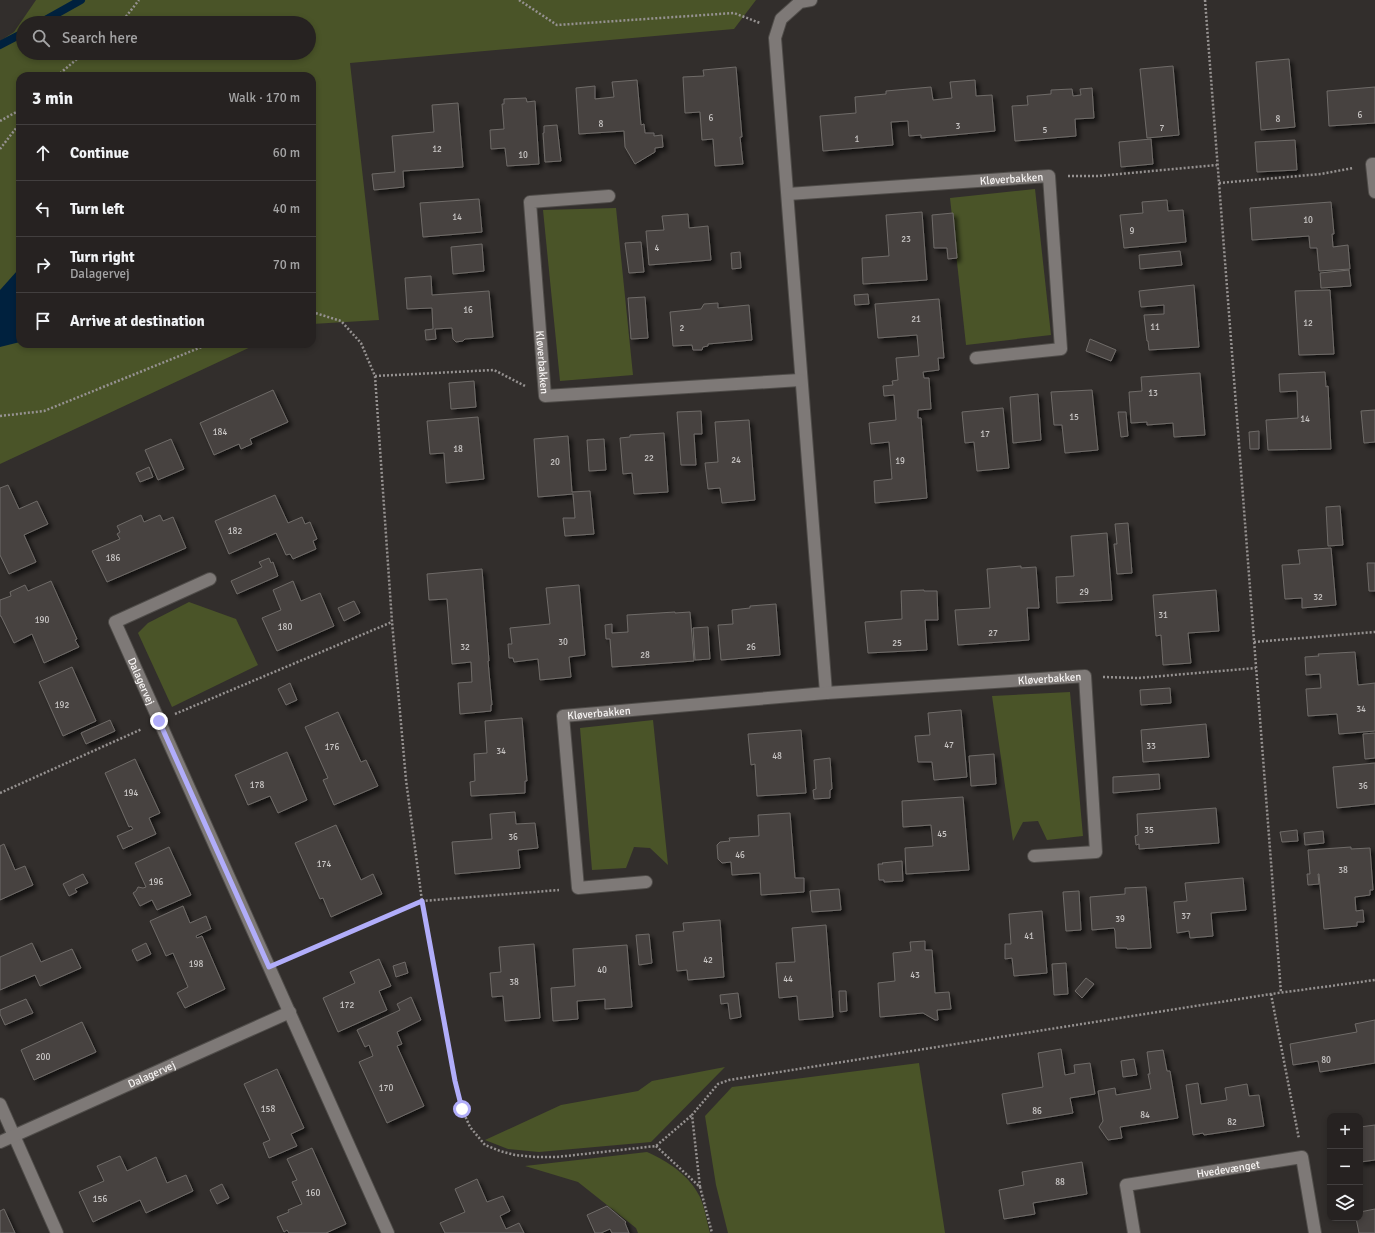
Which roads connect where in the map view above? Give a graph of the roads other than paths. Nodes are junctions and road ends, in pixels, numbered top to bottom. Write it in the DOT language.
graph roads {
  1 [pos="811,0"];
  2 [pos="1374,164"];
  3 [pos="1375,192"];
  4 [pos="788,194"];
  5 [pos="609,196"];
  6 [pos="976,358"];
  7 [pos="800,380"];
  8 [pos="210,579"];
  9 [pos="826,693"];
  10 [pos="1034,856"];
  11 [pos="646,882"];
  12 [pos="290,1012"];
  13 [pos="0,1104"];
  14 [pos="14,1136"];
  15 [pos="0,1142"];
  16 [pos="56,1233"];
  17 [pos="388,1233"];
  18 [pos="1134,1233"];
  19 [pos="1315,1233"];
  1 -- 4 [label="street"];
  2 -- 3 [label="street"];
  4 -- 6 [label="street, Kløverbakken"];
  4 -- 7 [label="street"];
  5 -- 7 [label="street, Kløverbakken"];
  7 -- 9 [label="street"];
  8 -- 12 [label="street, Dalagervej"];
  9 -- 10 [label="street, Kløverbakken"];
  9 -- 11 [label="street, Kløverbakken"];
  12 -- 14 [label="street, Dalagervej"];
  12 -- 17 [label="street, Dalagervej"];
  13 -- 14 [label="street"];
  14 -- 15 [label="street, Dalagervej"];
  14 -- 16 [label="street"];
  18 -- 19 [label="street, Hvedevænget"];
}
